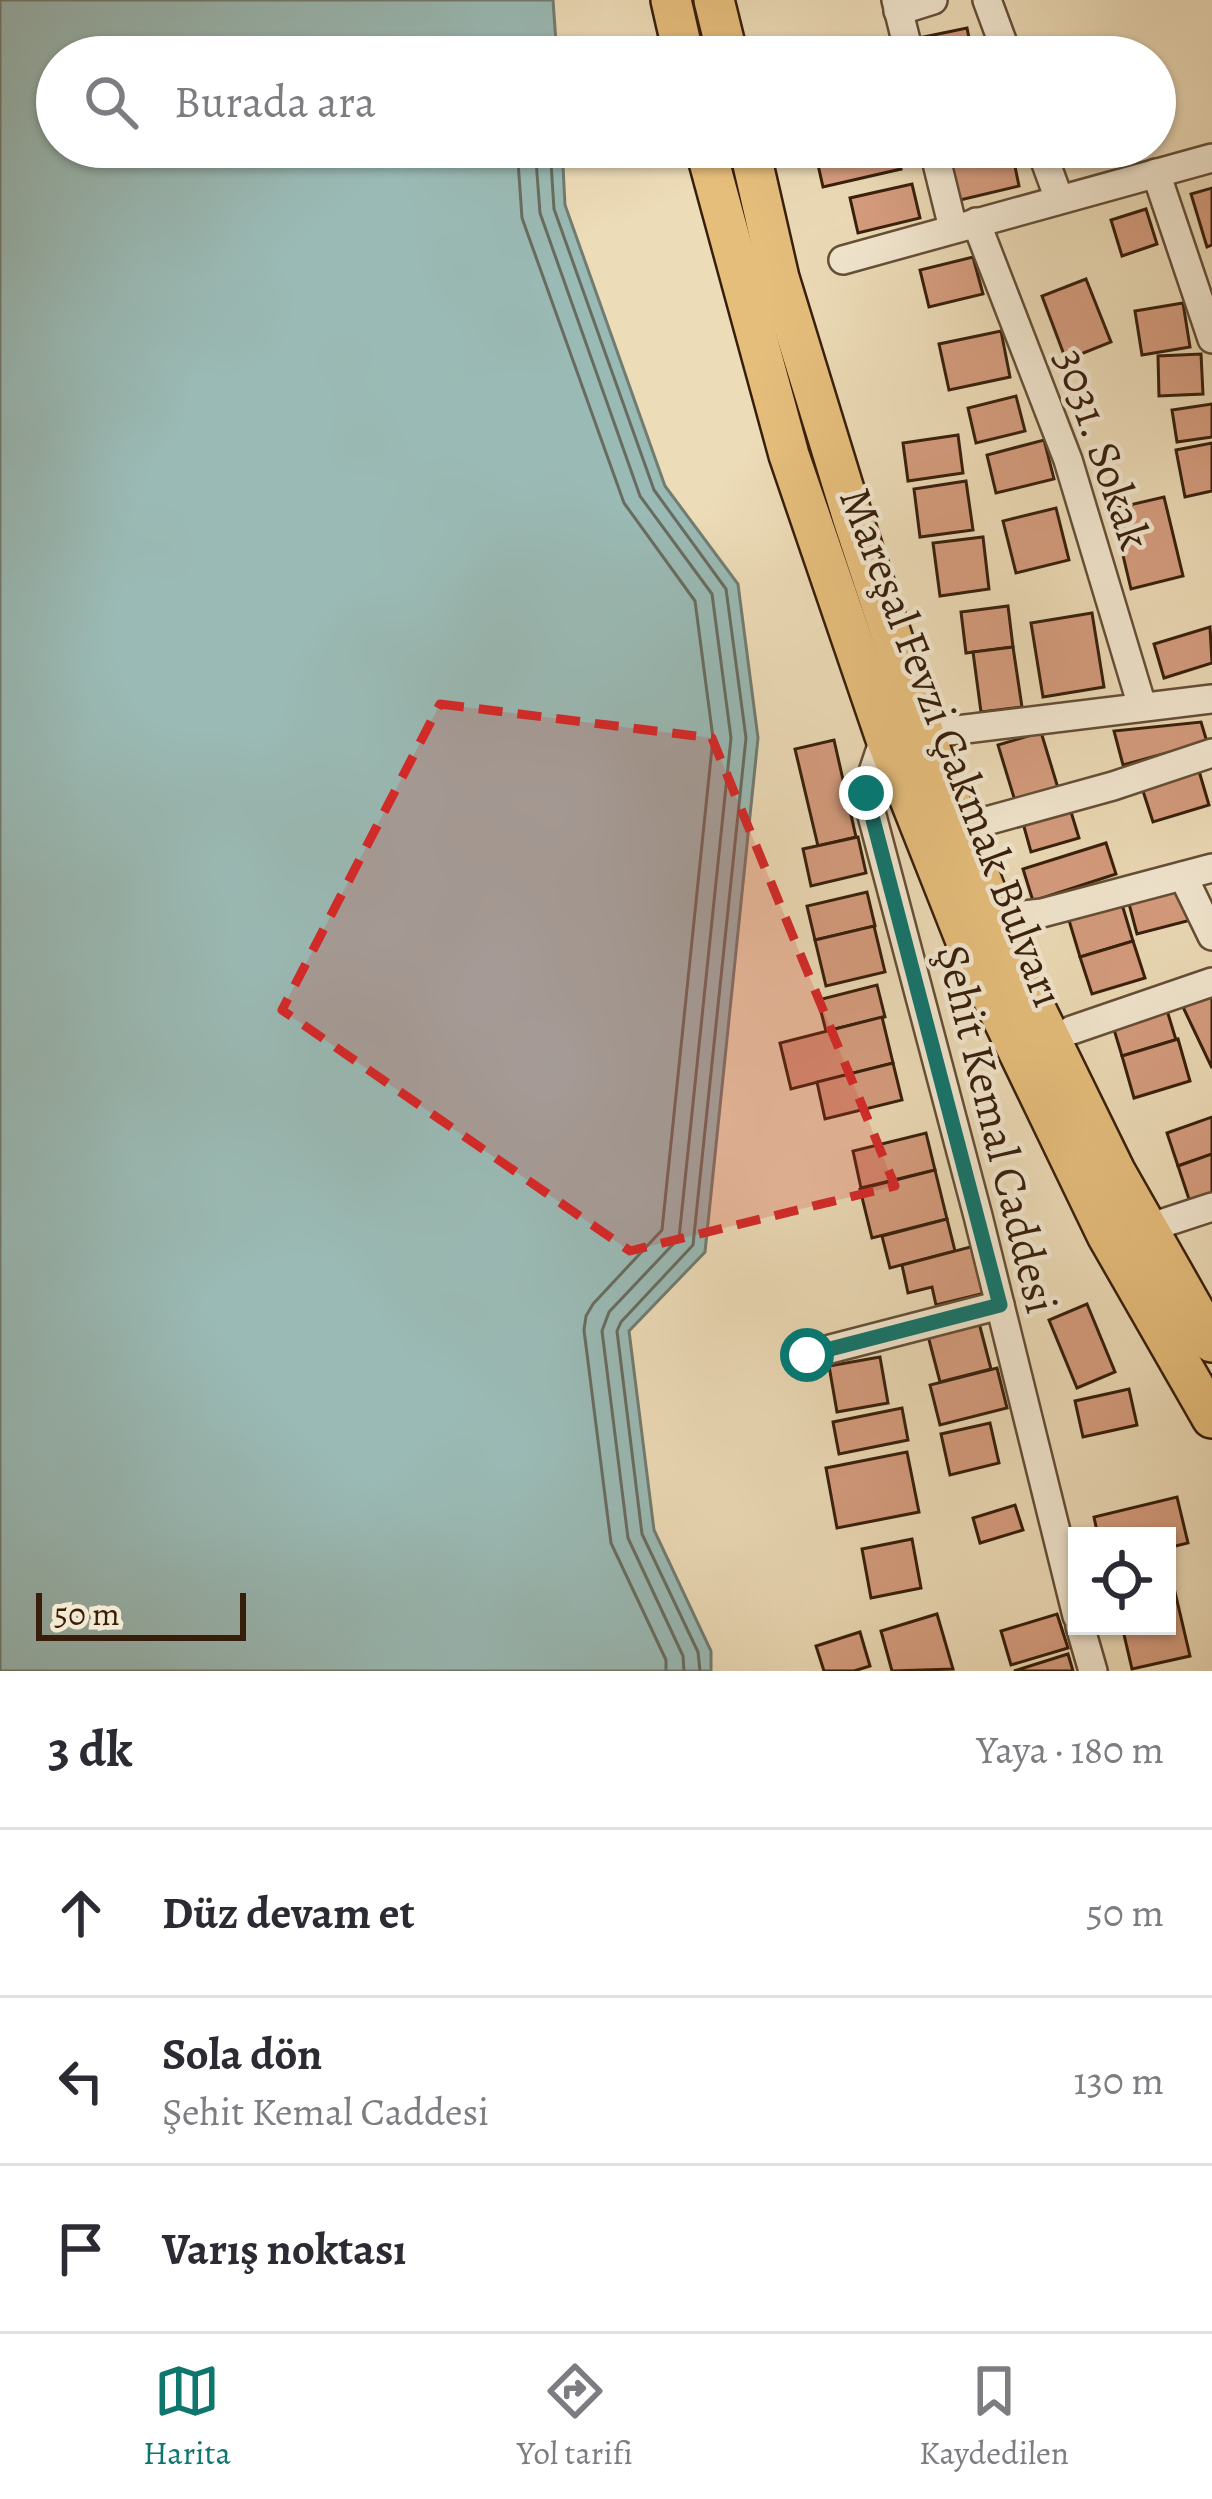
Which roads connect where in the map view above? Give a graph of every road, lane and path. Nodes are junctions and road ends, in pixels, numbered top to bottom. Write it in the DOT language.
graph roads {
  1 [pos="670,0"];
  2 [pos="714,0"];
  3 [pos="933,0"];
  4 [pos="987,0"];
  5 [pos="897,5"];
  6 [pos="679,36"];
  7 [pos="723,36"];
  8 [pos="905,36"];
  9 [pos="1000,36"];
  10 [pos="1212,158"];
  11 [pos="711,168"];
  12 [pos="754,168"];
  13 [pos="942,168"];
  14 [pos="1048,168"];
  15 [pos="1175,168"];
  16 [pos="1176,168"];
  17 [pos="1156,173"];
  18 [pos="1059,199"];
  19 [pos="965,225"];
  20 [pos="843,260"];
  21 [pos="1212,339"];
  22 [pos="1212,699"];
  23 [pos="1142,706"];
  24 [pos="905,735"];
  25 [pos="1212,753"];
  26 [pos="961,828"];
  27 [pos="1212,868"];
  28 [pos="1183,876"];
  29 [pos="996,918"];
  30 [pos="1212,936"];
  31 [pos="1212,982"];
  32 [pos="1072,1030"];
  33 [pos="1212,1207"];
  34 [pos="1148,1228"];
  35 [pos="1000,1305"];
  36 [pos="1212,1342"];
  37 [pos="807,1355"];
  38 [pos="1212,1418"];
  39 [pos="1068,1580"];
  40 [pos="1083,1635"];
  41 [pos="1093,1671"];
  1 -- 6 [label="highway"];
  2 -- 7 [label="highway"];
  3 -- 5 [label="street"];
  4 -- 9 [label="street"];
  5 -- 8 [label="street"];
  10 -- 16 [label="street"];
  11 -- 24 [label="highway, Mareşal Fevzi Çakmak Bulvarı"];
  12 -- 24 [label="highway, Mareşal Fevzi Çakmak Bulvarı"];
  13 -- 19 [label="street, 3031. Sokak"];
  14 -- 18 [label="street"];
  15 -- 17 [label="street"];
  17 -- 18 [label="street"];
  17 -- 21 [label="street"];
  18 -- 19 [label="street"];
  19 -- 20 [label="street"];
  19 -- 23 [label="street, 3031. Sokak"];
  22 -- 23 [label="street"];
  23 -- 24 [label="street"];
  24 -- 26 [label="highway, Mareşal Fevzi Çakmak Bulvarı"];
  24 -- 35 [label="street, Şehit Kemal Caddesi"];
  24 -- 38 [label="highway, Mareşal Fevzi Çakmak Bulvarı"];
  25 -- 26 [label="street"];
  26 -- 29 [label="highway, Mareşal Fevzi Çakmak Bulvarı"];
  27 -- 28 [label="street"];
  28 -- 29 [label="street"];
  28 -- 30 [label="street"];
  29 -- 34 [label="highway, Mareşal Fevzi Çakmak Bulvarı"];
  31 -- 32 [label="street"];
  33 -- 34 [label="street"];
  34 -- 36 [label="highway, Mareşal Fevzi Çakmak Bulvarı"];
  35 -- 37 [label="street"];
  35 -- 39 [label="street, Şehit Kemal Caddesi"];
  40 -- 41 [label="street"];
}
